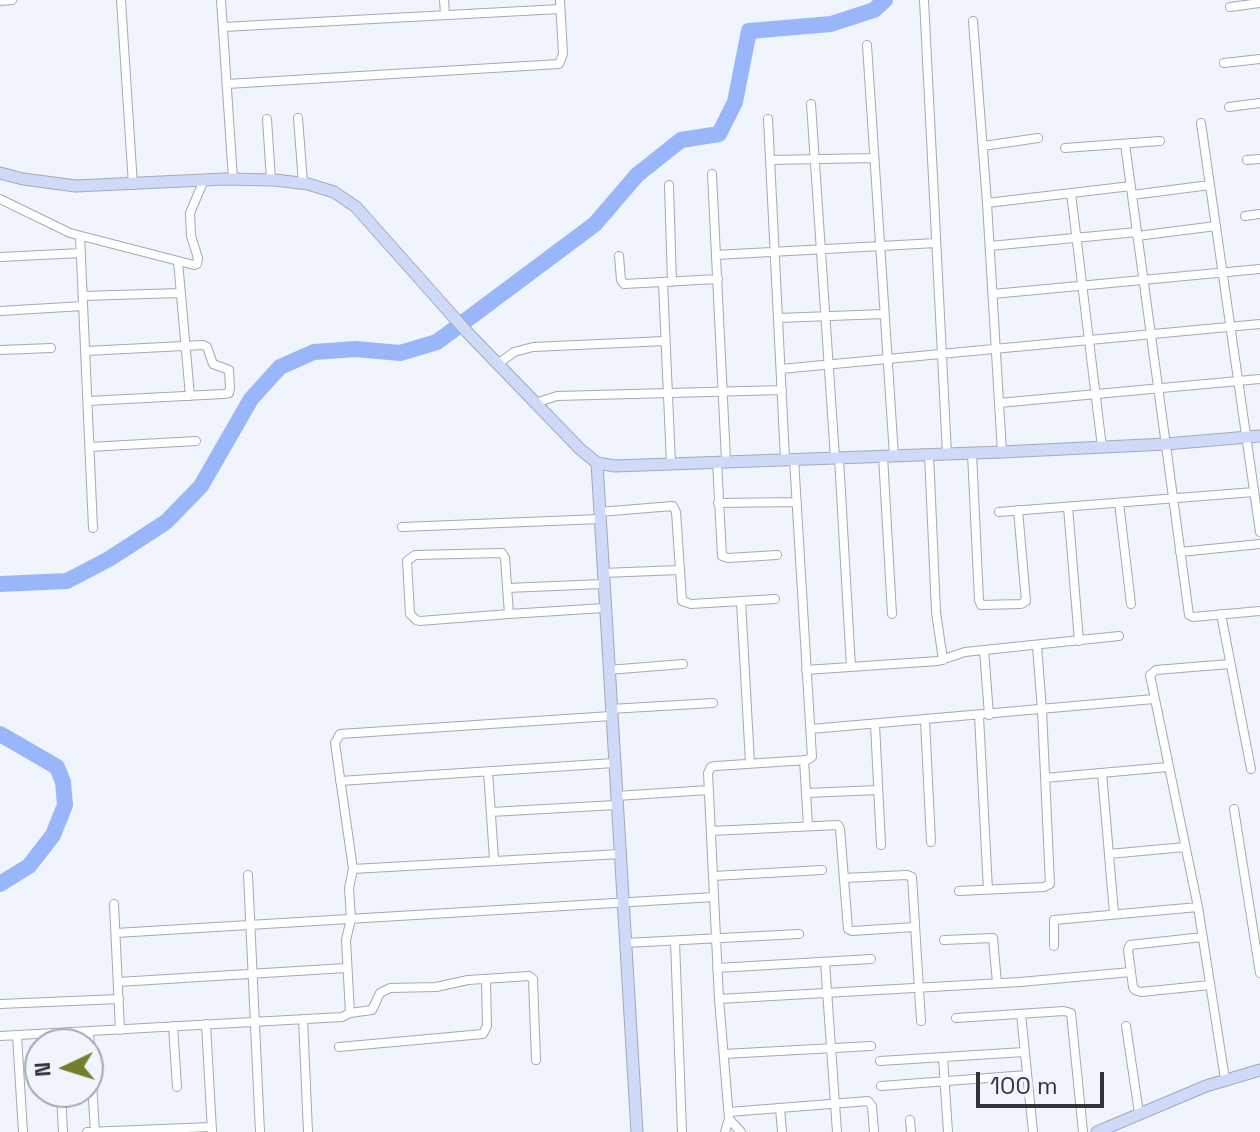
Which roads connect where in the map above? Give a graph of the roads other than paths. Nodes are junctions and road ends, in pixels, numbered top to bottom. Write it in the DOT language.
graph roads {
  1 [pos="12,0"];
  2 [pos="121,0"];
  3 [pos="221,0"];
  4 [pos="444,0"];
  5 [pos="924,0"];
  6 [pos="0,1"];
  7 [pos="1260,3"];
  8 [pos="560,4"];
  9 [pos="1230,7"];
  10 [pos="445,15"];
  11 [pos="973,21"];
  12 [pos="223,27"];
  13 [pos="867,45"];
  14 [pos="1260,59"];
  15 [pos="1224,63"];
  16 [pos="227,84"];
  17 [pos="1260,103"];
  18 [pos="811,104"];
  19 [pos="1229,107"];
  20 [pos="298,118"];
  21 [pos="267,119"];
  22 [pos="768,119"];
  23 [pos="1201,123"];
  24 [pos="1038,138"];
  25 [pos="1160,141"];
  26 [pos="1125,144"];
  27 [pos="983,146"];
  28 [pos="1065,148"];
  29 [pos="874,158"];
  30 [pos="815,159"];
  31 [pos="1260,159"];
  32 [pos="770,160"];
  33 [pos="1247,160"];
  34 [pos="0,173"];
  35 [pos="712,174"];
  36 [pos="233,179"];
  37 [pos="204,180"];
  38 [pos="271,180"];
  39 [pos="303,183"];
  40 [pos="133,185"];
  41 [pos="669,185"];
  42 [pos="1210,185"];
  43 [pos="1131,191"];
  44 [pos="1071,193"];
  45 [pos="0,199"];
  46 [pos="987,203"];
  47 [pos="1260,214"];
  48 [pos="1245,216"];
  49 [pos="1216,226"];
  50 [pos="1137,234"];
  51 [pos="80,236"];
  52 [pos="1076,238"];
  53 [pos="936,243"];
  54 [pos="880,246"];
  55 [pos="990,246"];
  56 [pos="821,250"];
  57 [pos="81,253"];
  58 [pos="775,253"];
  59 [pos="716,255"];
  60 [pos="619,256"];
  61 [pos="0,257"];
  62 [pos="178,261"];
  63 [pos="1260,269"];
  64 [pos="1223,273"];
  65 [pos="718,279"];
  66 [pos="1143,281"];
  67 [pos="667,282"];
  68 [pos="1082,286"];
  69 [pos="180,293"];
  70 [pos="993,294"];
  71 [pos="83,301"];
  72 [pos="0,311"];
  73 [pos="884,314"];
  74 [pos="826,316"];
  75 [pos="778,318"];
  76 [pos="1260,324"];
  77 [pos="1231,326"];
  78 [pos="1151,334"];
  79 [pos="1088,340"];
  80 [pos="665,341"];
  81 [pos="186,346"];
  82 [pos="51,348"];
  83 [pos="996,348"];
  84 [pos="0,350"];
  85 [pos="86,351"];
  86 [pos="941,353"];
  87 [pos="887,358"];
  88 [pos="498,364"];
  89 [pos="829,364"];
  90 [pos="781,369"];
  91 [pos="1260,379"];
  92 [pos="1238,381"];
  93 [pos="1158,387"];
  94 [pos="782,390"];
  95 [pos="723,391"];
  96 [pos="667,393"];
  97 [pos="1095,394"];
  98 [pos="190,396"];
  99 [pos="88,401"];
  100 [pos="535,403"];
  101 [pos="999,403"];
  102 [pos="1260,436"];
  103 [pos="1246,438"];
  104 [pos="196,441"];
  105 [pos="1166,444"];
  106 [pos="90,447"];
  107 [pos="1102,447"];
  108 [pos="1002,452"];
  109 [pos="972,453"];
  110 [pos="929,454"];
  111 [pos="947,454"];
  112 [pos="888,456"];
  113 [pos="837,458"];
  114 [pos="790,459"];
  115 [pos="722,461"];
  116 [pos="597,463"];
  117 [pos="671,463"];
  118 [pos="1254,492"];
  119 [pos="1173,498"];
  120 [pos="797,502"];
  121 [pos="718,503"];
  122 [pos="1119,503"];
  123 [pos="1068,507"];
  124 [pos="1018,510"];
  125 [pos="999,512"];
  126 [pos="600,516"];
  127 [pos="402,527"];
  128 [pos="93,528"];
  129 [pos="1260,532"];
  130 [pos="1260,544"];
  131 [pos="1180,552"];
  132 [pos="777,555"];
  133 [pos="680,570"];
  134 [pos="602,579"];
  135 [pos="507,588"];
  136 [pos="775,599"];
  137 [pos="741,601"];
  138 [pos="1131,604"];
  139 [pos="604,608"];
  140 [pos="1260,611"];
  141 [pos="509,614"];
  142 [pos="892,614"];
  143 [pos="1221,614"];
  144 [pos="1119,636"];
  145 [pos="1079,641"];
  146 [pos="1037,646"];
  147 [pos="984,650"];
  148 [pos="943,660"];
  149 [pos="683,664"];
  150 [pos="1229,664"];
  151 [pos="851,667"];
  152 [pos="608,670"];
  153 [pos="806,670"];
  154 [pos="1154,699"];
  155 [pos="713,703"];
  156 [pos="1042,710"];
  157 [pos="611,712"];
  158 [pos="989,715"];
  159 [pos="979,716"];
  160 [pos="925,720"];
  161 [pos="875,724"];
  162 [pos="811,729"];
  163 [pos="804,760"];
  164 [pos="614,763"];
  165 [pos="750,763"];
  166 [pos="1168,767"];
  167 [pos="1251,769"];
  168 [pos="488,771"];
  169 [pos="1102,773"];
  170 [pos="1045,778"];
  171 [pos="340,781"];
  172 [pos="709,790"];
  173 [pos="878,790"];
  174 [pos="806,793"];
  175 [pos="616,801"];
  176 [pos="1234,809"];
  177 [pos="491,812"];
  178 [pos="808,826"];
  179 [pos="711,831"];
  180 [pos="931,842"];
  181 [pos="881,845"];
  182 [pos="1185,847"];
  183 [pos="620,854"];
  184 [pos="1109,854"];
  185 [pos="494,859"];
  186 [pos="353,869"];
  187 [pos="822,870"];
  188 [pos="248,875"];
  189 [pos="713,876"];
  190 [pos="844,878"];
  191 [pos="988,890"];
  192 [pos="959,891"];
  193 [pos="1260,891"];
  194 [pos="1247,894"];
  195 [pos="714,897"];
  196 [pos="623,903"];
  197 [pos="114,904"];
  198 [pos="1198,907"];
  199 [pos="1114,913"];
  200 [pos="351,919"];
  201 [pos="251,926"];
  202 [pos="915,927"];
  203 [pos="116,933"];
  204 [pos="799,934"];
  205 [pos="1203,937"];
  206 [pos="716,938"];
  207 [pos="944,940"];
  208 [pos="675,941"];
  209 [pos="625,943"];
  210 [pos="1054,946"];
  211 [pos="871,959"];
  212 [pos="825,962"];
  213 [pos="346,968"];
  214 [pos="717,968"];
  215 [pos="1131,972"];
  216 [pos="254,973"];
  217 [pos="1260,973"];
  218 [pos="486,980"];
  219 [pos="118,982"];
  220 [pos="997,983"];
  221 [pos="1210,985"];
  222 [pos="919,988"];
  223 [pos="827,993"];
  224 [pos="119,999"];
  225 [pos="719,999"];
  226 [pos="0,1004"];
  227 [pos="350,1013"];
  228 [pos="1021,1014"];
  229 [pos="956,1018"];
  230 [pos="303,1019"];
  231 [pos="921,1021"];
  232 [pos="256,1022"];
  233 [pos="206,1024"];
  234 [pos="173,1026"];
  235 [pos="1126,1026"];
  236 [pos="120,1030"];
  237 [pos="104,1031"];
  238 [pos="24,1035"];
  239 [pos="0,1036"];
  240 [pos="17,1036"];
  241 [pos="871,1046"];
  242 [pos="339,1047"];
  243 [pos="831,1050"];
  244 [pos="1024,1052"];
  245 [pos="724,1054"];
  246 [pos="943,1058"];
  247 [pos="536,1060"];
  248 [pos="880,1061"];
  249 [pos="1260,1070"];
  250 [pos="1027,1075"];
  251 [pos="1225,1079"];
  252 [pos="945,1081"];
  253 [pos="881,1086"];
  254 [pos="177,1087"];
  255 [pos="835,1103"];
  256 [pos="62,1108"];
  257 [pos="94,1108"];
  258 [pos="780,1108"];
  259 [pos="1139,1113"];
  260 [pos="729,1115"];
  261 [pos="910,1120"];
  262 [pos="212,1130"];
  263 [pos="23,1132"];
  264 [pos="63,1132"];
  265 [pos="87,1132"];
  266 [pos="95,1132"];
  267 [pos="260,1132"];
  268 [pos="308,1132"];
  269 [pos="637,1132"];
  270 [pos="682,1132"];
  271 [pos="725,1132"];
  272 [pos="741,1132"];
  273 [pos="782,1132"];
  274 [pos="837,1132"];
  275 [pos="874,1132"];
  276 [pos="911,1132"];
  277 [pos="948,1132"];
  278 [pos="1033,1132"];
  279 [pos="1083,1132"];
  280 [pos="1097,1132"];
  1 -- 6 [label="street"];
  2 -- 40 [label="street"];
  3 -- 12 [label="street"];
  4 -- 10 [label="street"];
  5 -- 53 [label="street"];
  7 -- 9 [label="street"];
  8 -- 10 [label="street"];
  8 -- 16 [label="street"];
  10 -- 12 [label="street"];
  11 -- 27 [label="street"];
  12 -- 16 [label="street"];
  13 -- 29 [label="street"];
  14 -- 15 [label="street"];
  16 -- 36 [label="street"];
  17 -- 19 [label="street"];
  18 -- 30 [label="street"];
  20 -- 39 [label="street"];
  21 -- 38 [label="street"];
  22 -- 32 [label="street"];
  23 -- 42 [label="street"];
  24 -- 27 [label="street"];
  25 -- 26 [label="street"];
  26 -- 28 [label="street"];
  26 -- 43 [label="street"];
  27 -- 46 [label="street"];
  29 -- 30 [label="street"];
  29 -- 54 [label="street"];
  30 -- 32 [label="street"];
  30 -- 56 [label="street"];
  31 -- 33 [label="street"];
  32 -- 58 [label="street"];
  34 -- 40 [label="street"];
  35 -- 59 [label="street"];
  36 -- 37 [label="street"];
  36 -- 38 [label="street"];
  37 -- 40 [label="street"];
  37 -- 62 [label="street"];
  38 -- 39 [label="street"];
  39 -- 88 [label="street"];
  41 -- 67 [label="street"];
  42 -- 43 [label="street"];
  42 -- 49 [label="street"];
  43 -- 44 [label="street"];
  43 -- 50 [label="street"];
  44 -- 46 [label="street"];
  44 -- 52 [label="street"];
  45 -- 51 [label="street"];
  46 -- 55 [label="street"];
  47 -- 48 [label="street"];
  49 -- 50 [label="street"];
  49 -- 64 [label="street"];
  50 -- 52 [label="street"];
  50 -- 66 [label="street"];
  51 -- 57 [label="street"];
  51 -- 62 [label="street"];
  52 -- 55 [label="street"];
  52 -- 68 [label="street"];
  53 -- 54 [label="street"];
  53 -- 86 [label="street"];
  54 -- 56 [label="street"];
  54 -- 73 [label="street"];
  55 -- 70 [label="street"];
  56 -- 58 [label="street"];
  56 -- 74 [label="street"];
  57 -- 61 [label="street"];
  57 -- 71 [label="street"];
  58 -- 59 [label="street"];
  58 -- 75 [label="street"];
  59 -- 65 [label="street"];
  60 -- 67 [label="street"];
  62 -- 69 [label="street"];
  63 -- 64 [label="street"];
  64 -- 66 [label="street"];
  64 -- 77 [label="street"];
  65 -- 67 [label="street"];
  65 -- 95 [label="street"];
  66 -- 68 [label="street"];
  66 -- 78 [label="street"];
  67 -- 80 [label="street"];
  68 -- 70 [label="street"];
  68 -- 79 [label="street"];
  69 -- 71 [label="street"];
  69 -- 81 [label="street"];
  70 -- 83 [label="street"];
  71 -- 72 [label="street"];
  71 -- 85 [label="street"];
  73 -- 74 [label="street"];
  73 -- 87 [label="street"];
  74 -- 75 [label="street"];
  74 -- 89 [label="street"];
  75 -- 90 [label="street"];
  76 -- 77 [label="street"];
  77 -- 78 [label="street"];
  77 -- 92 [label="street"];
  78 -- 79 [label="street"];
  78 -- 93 [label="street"];
  79 -- 83 [label="street"];
  79 -- 97 [label="street"];
  80 -- 88 [label="street"];
  80 -- 96 [label="street"];
  81 -- 85 [label="street"];
  81 -- 98 [label="street"];
  81 -- 98 [label="street"];
  82 -- 84 [label="street"];
  83 -- 86 [label="street"];
  83 -- 101 [label="street"];
  85 -- 99 [label="street"];
  86 -- 87 [label="street"];
  86 -- 111 [label="street"];
  87 -- 89 [label="street"];
  87 -- 112 [label="street"];
  88 -- 100 [label="street"];
  89 -- 90 [label="street"];
  89 -- 113 [label="street"];
  90 -- 94 [label="street"];
  91 -- 92 [label="street"];
  92 -- 93 [label="street"];
  92 -- 103 [label="street"];
  93 -- 97 [label="street"];
  93 -- 105 [label="street"];
  94 -- 95 [label="street"];
  94 -- 114 [label="street"];
  95 -- 96 [label="street"];
  95 -- 115 [label="street"];
  96 -- 100 [label="street"];
  96 -- 117 [label="street"];
  97 -- 101 [label="street"];
  97 -- 107 [label="street"];
  98 -- 99 [label="street"];
  99 -- 106 [label="street"];
  100 -- 116 [label="street"];
  101 -- 108 [label="street"];
  102 -- 103 [label="street"];
  103 -- 105 [label="street"];
  103 -- 118 [label="street"];
  104 -- 106 [label="street"];
  105 -- 107 [label="street"];
  105 -- 119 [label="street"];
  106 -- 128 [label="street"];
  107 -- 108 [label="street"];
  108 -- 109 [label="street"];
  109 -- 111 [label="street"];
  109 -- 124 [label="street"];
  110 -- 111 [label="street"];
  110 -- 112 [label="street"];
  110 -- 148 [label="street"];
  112 -- 113 [label="street"];
  112 -- 142 [label="street"];
  113 -- 114 [label="street"];
  113 -- 151 [label="street"];
  114 -- 115 [label="street"];
  114 -- 120 [label="street"];
  115 -- 117 [label="street"];
  115 -- 121 [label="street"];
  116 -- 117 [label="street"];
  116 -- 126 [label="street"];
  118 -- 119 [label="street"];
  118 -- 129 [label="street"];
  119 -- 122 [label="street"];
  119 -- 131 [label="street"];
  120 -- 121 [label="street"];
  120 -- 153 [label="street"];
  121 -- 132 [label="street"];
  122 -- 123 [label="street"];
  122 -- 138 [label="street"];
  123 -- 124 [label="street"];
  123 -- 145 [label="street"];
  124 -- 125 [label="street"];
  126 -- 127 [label="street"];
  126 -- 133 [label="street"];
  126 -- 134 [label="street"];
  130 -- 131 [label="street"];
  131 -- 143 [label="street"];
  133 -- 134 [label="street"];
  133 -- 137 [label="street"];
  134 -- 135 [label="street"];
  134 -- 139 [label="street"];
  135 -- 141 [label="street"];
  135 -- 141 [label="street"];
  136 -- 137 [label="street"];
  137 -- 165 [label="street"];
  139 -- 141 [label="street"];
  139 -- 152 [label="street"];
  140 -- 143 [label="street"];
  143 -- 150 [label="street"];
  144 -- 145 [label="street"];
  145 -- 146 [label="street"];
  146 -- 147 [label="street"];
  146 -- 156 [label="street"];
  147 -- 148 [label="street"];
  147 -- 158 [label="street"];
  148 -- 151 [label="street"];
  149 -- 152 [label="street"];
  150 -- 154 [label="street"];
  150 -- 167 [label="street"];
  151 -- 153 [label="street"];
  152 -- 157 [label="street"];
  153 -- 162 [label="street"];
  154 -- 156 [label="street"];
  154 -- 166 [label="street"];
  155 -- 157 [label="street"];
  156 -- 158 [label="street"];
  156 -- 170 [label="street"];
  157 -- 164 [label="street"];
  157 -- 171 [label="street"];
  158 -- 159 [label="street"];
  159 -- 160 [label="street"];
  159 -- 191 [label="street"];
  160 -- 161 [label="street"];
  160 -- 180 [label="street"];
  161 -- 162 [label="street"];
  161 -- 173 [label="street"];
  162 -- 163 [label="street"];
  163 -- 165 [label="street"];
  163 -- 174 [label="street"];
  164 -- 168 [label="street"];
  164 -- 175 [label="street"];
  165 -- 172 [label="street"];
  166 -- 169 [label="street"];
  166 -- 182 [label="street"];
  168 -- 171 [label="street"];
  168 -- 177 [label="street"];
  169 -- 170 [label="street"];
  169 -- 184 [label="street"];
  170 -- 191 [label="street"];
  171 -- 186 [label="street"];
  172 -- 175 [label="street"];
  172 -- 179 [label="street"];
  173 -- 174 [label="street"];
  173 -- 181 [label="street"];
  174 -- 178 [label="street"];
  175 -- 177 [label="street"];
  175 -- 183 [label="street"];
  176 -- 194 [label="street"];
  177 -- 185 [label="street"];
  178 -- 179 [label="street"];
  178 -- 190 [label="street"];
  179 -- 189 [label="street"];
  182 -- 184 [label="street"];
  182 -- 198 [label="street"];
  183 -- 185 [label="street"];
  183 -- 196 [label="street"];
  184 -- 199 [label="street"];
  185 -- 186 [label="street"];
  186 -- 200 [label="street"];
  187 -- 189 [label="street"];
  188 -- 201 [label="street"];
  189 -- 195 [label="street"];
  190 -- 202 [label="street"];
  190 -- 202 [label="street"];
  191 -- 192 [label="street"];
  193 -- 194 [label="street"];
  194 -- 217 [label="street"];
  195 -- 196 [label="street"];
  195 -- 206 [label="street"];
  196 -- 200 [label="street"];
  196 -- 209 [label="street"];
  197 -- 203 [label="street"];
  198 -- 199 [label="street"];
  198 -- 205 [label="street"];
  199 -- 210 [label="street"];
  200 -- 201 [label="street"];
  200 -- 213 [label="street"];
  201 -- 203 [label="street"];
  201 -- 216 [label="street"];
  202 -- 222 [label="street"];
  203 -- 219 [label="street"];
  204 -- 206 [label="street"];
  205 -- 215 [label="street"];
  205 -- 221 [label="street"];
  206 -- 208 [label="street"];
  206 -- 214 [label="street"];
  207 -- 220 [label="street"];
  208 -- 209 [label="street"];
  208 -- 270 [label="street"];
  209 -- 269 [label="street"];
  211 -- 212 [label="street"];
  212 -- 214 [label="street"];
  212 -- 223 [label="street"];
  213 -- 216 [label="street"];
  213 -- 227 [label="street"];
  214 -- 225 [label="street"];
  215 -- 220 [label="street"];
  215 -- 221 [label="street"];
  216 -- 219 [label="street"];
  216 -- 232 [label="street"];
  218 -- 227 [label="street"];
  218 -- 242 [label="street"];
  218 -- 247 [label="street"];
  219 -- 224 [label="street"];
  220 -- 222 [label="street"];
  221 -- 251 [label="street"];
  222 -- 223 [label="street"];
  222 -- 231 [label="street"];
  223 -- 225 [label="street"];
  223 -- 243 [label="street"];
  224 -- 226 [label="street"];
  224 -- 236 [label="street"];
  225 -- 245 [label="street"];
  227 -- 230 [label="street"];
  228 -- 229 [label="street"];
  228 -- 244 [label="street"];
  228 -- 279 [label="street"];
  230 -- 232 [label="street"];
  230 -- 268 [label="street"];
  232 -- 233 [label="street"];
  232 -- 267 [label="street"];
  233 -- 234 [label="street"];
  233 -- 262 [label="street"];
  234 -- 236 [label="street"];
  234 -- 254 [label="street"];
  235 -- 259 [label="street"];
  236 -- 237 [label="street"];
  238 -- 240 [label="street"];
  239 -- 240 [label="street"];
  240 -- 263 [label="street"];
  241 -- 243 [label="street"];
  243 -- 245 [label="street"];
  243 -- 255 [label="street"];
  244 -- 246 [label="street"];
  244 -- 250 [label="street"];
  245 -- 260 [label="street"];
  246 -- 248 [label="street"];
  246 -- 252 [label="street"];
  249 -- 251 [label="street"];
  250 -- 252 [label="street"];
  250 -- 278 [label="street"];
  251 -- 259 [label="street"];
  252 -- 253 [label="street"];
  252 -- 277 [label="street"];
  255 -- 258 [label="street"];
  255 -- 274 [label="street"];
  255 -- 275 [label="street"];
  256 -- 264 [label="street"];
  257 -- 266 [label="street"];
  258 -- 260 [label="street"];
  258 -- 273 [label="street"];
  259 -- 280 [label="street"];
  260 -- 271 [label="street"];
  260 -- 272 [label="street"];
  261 -- 276 [label="street"];
  262 -- 266 [label="street"];
  265 -- 266 [label="street"];
}
